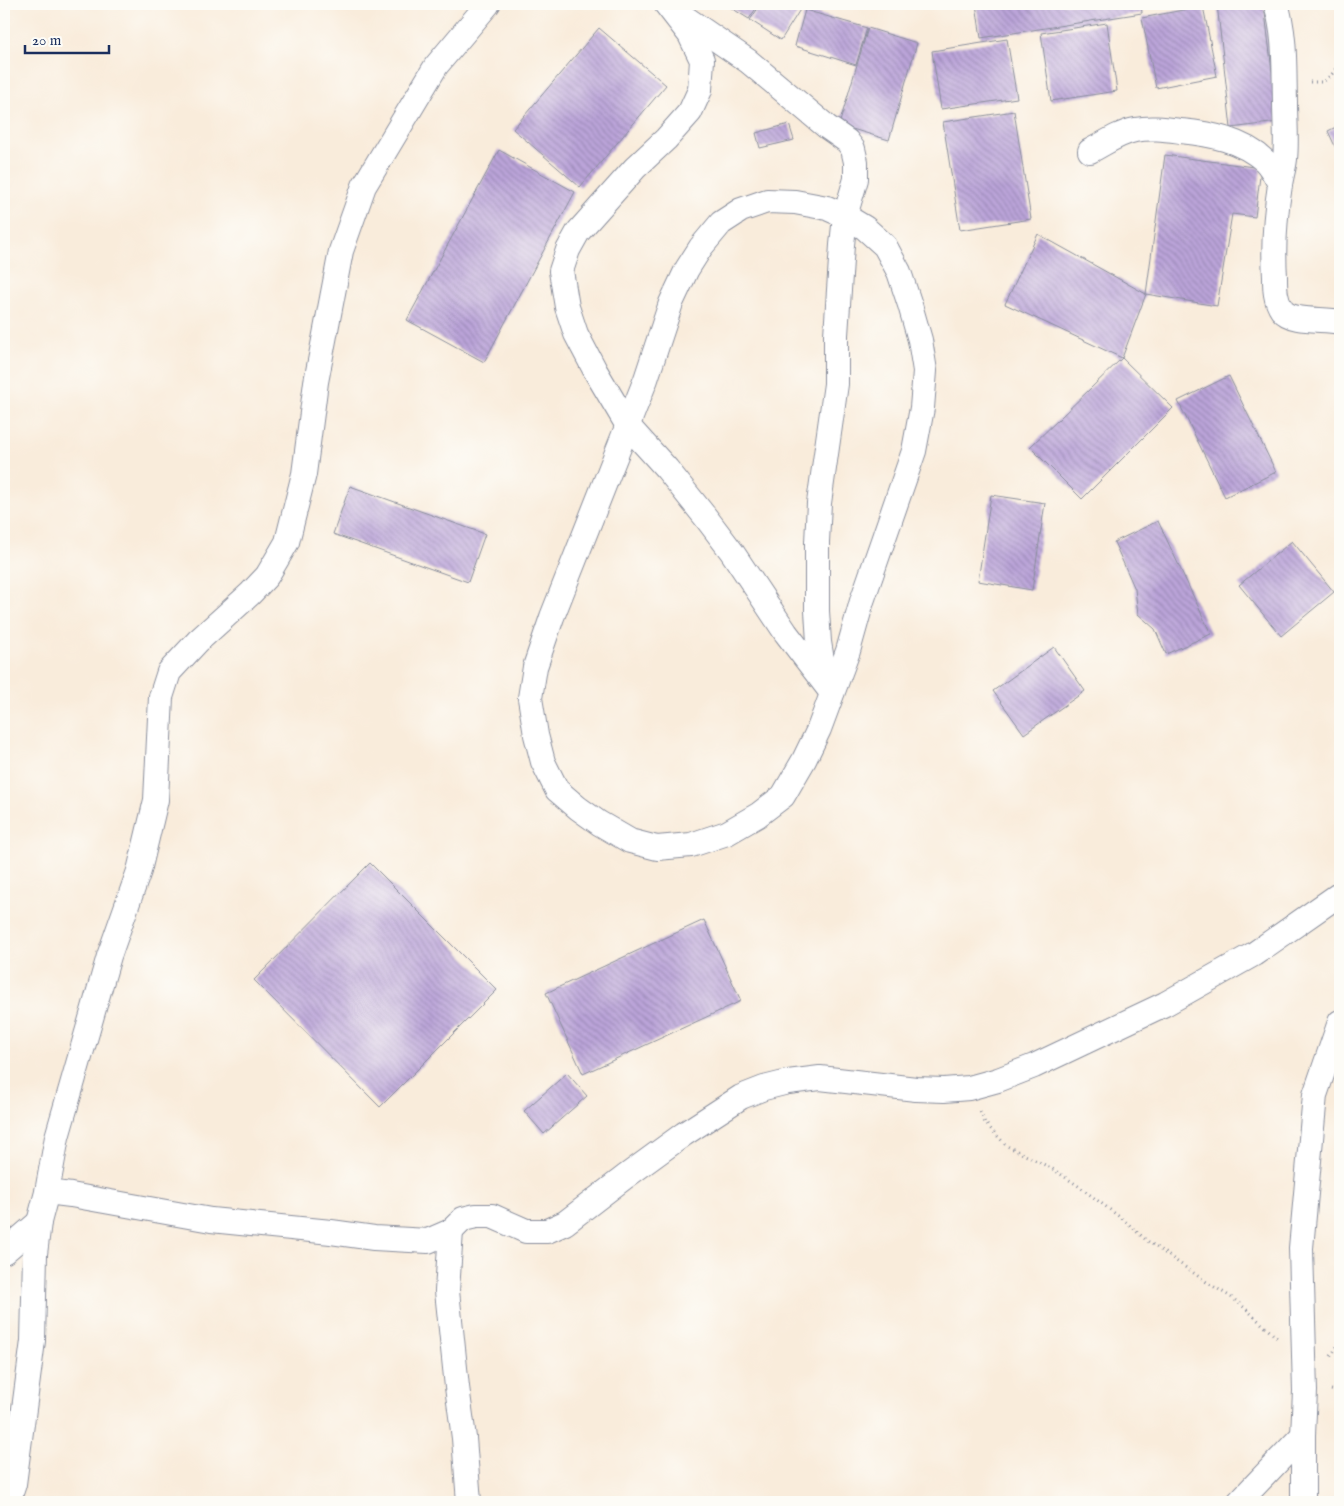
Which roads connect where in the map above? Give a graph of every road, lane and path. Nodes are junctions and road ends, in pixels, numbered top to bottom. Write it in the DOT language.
graph roads {
  1 [pos="488,4"];
  2 [pos="666,4"];
  3 [pos="1276,4"];
  4 [pos="1340,62"];
  5 [pos="1285,82"];
  6 [pos="1090,151"];
  7 [pos="1280,184"];
  8 [pos="845,216"];
  9 [pos="1340,322"];
  10 [pos="628,426"];
  11 [pos="832,693"];
  12 [pos="1340,894"];
  13 [pos="1340,1022"];
  14 [pos="969,1088"];
  15 [pos="47,1192"];
  16 [pos="39,1222"];
  17 [pos="451,1231"];
  18 [pos="4,1252"];
  19 [pos="1305,1373"];
  20 [pos="1303,1436"];
  21 [pos="8,1502"];
  22 [pos="470,1502"];
  23 [pos="1240,1502"];
  24 [pos="1303,1502"];
  1 -- 15 [label="street"];
  2 -- 8 [label="street"];
  2 -- 10 [label="street"];
  3 -- 5 [label="street"];
  4 -- 5 [label="path"];
  5 -- 7 [label="street"];
  6 -- 7 [label="street"];
  7 -- 9 [label="street"];
  8 -- 10 [label="street"];
  8 -- 11 [label="street"];
  8 -- 11 [label="street"];
  10 -- 11 [label="street"];
  10 -- 11 [label="street"];
  12 -- 14 [label="street"];
  13 -- 19 [label="street"];
  14 -- 17 [label="street"];
  14 -- 19 [label="path"];
  15 -- 16 [label="street"];
  15 -- 17 [label="street"];
  16 -- 18 [label="street"];
  16 -- 21 [label="street"];
  17 -- 22 [label="street"];
  19 -- 20 [label="street"];
  20 -- 23 [label="street"];
  20 -- 24 [label="street"];
}
